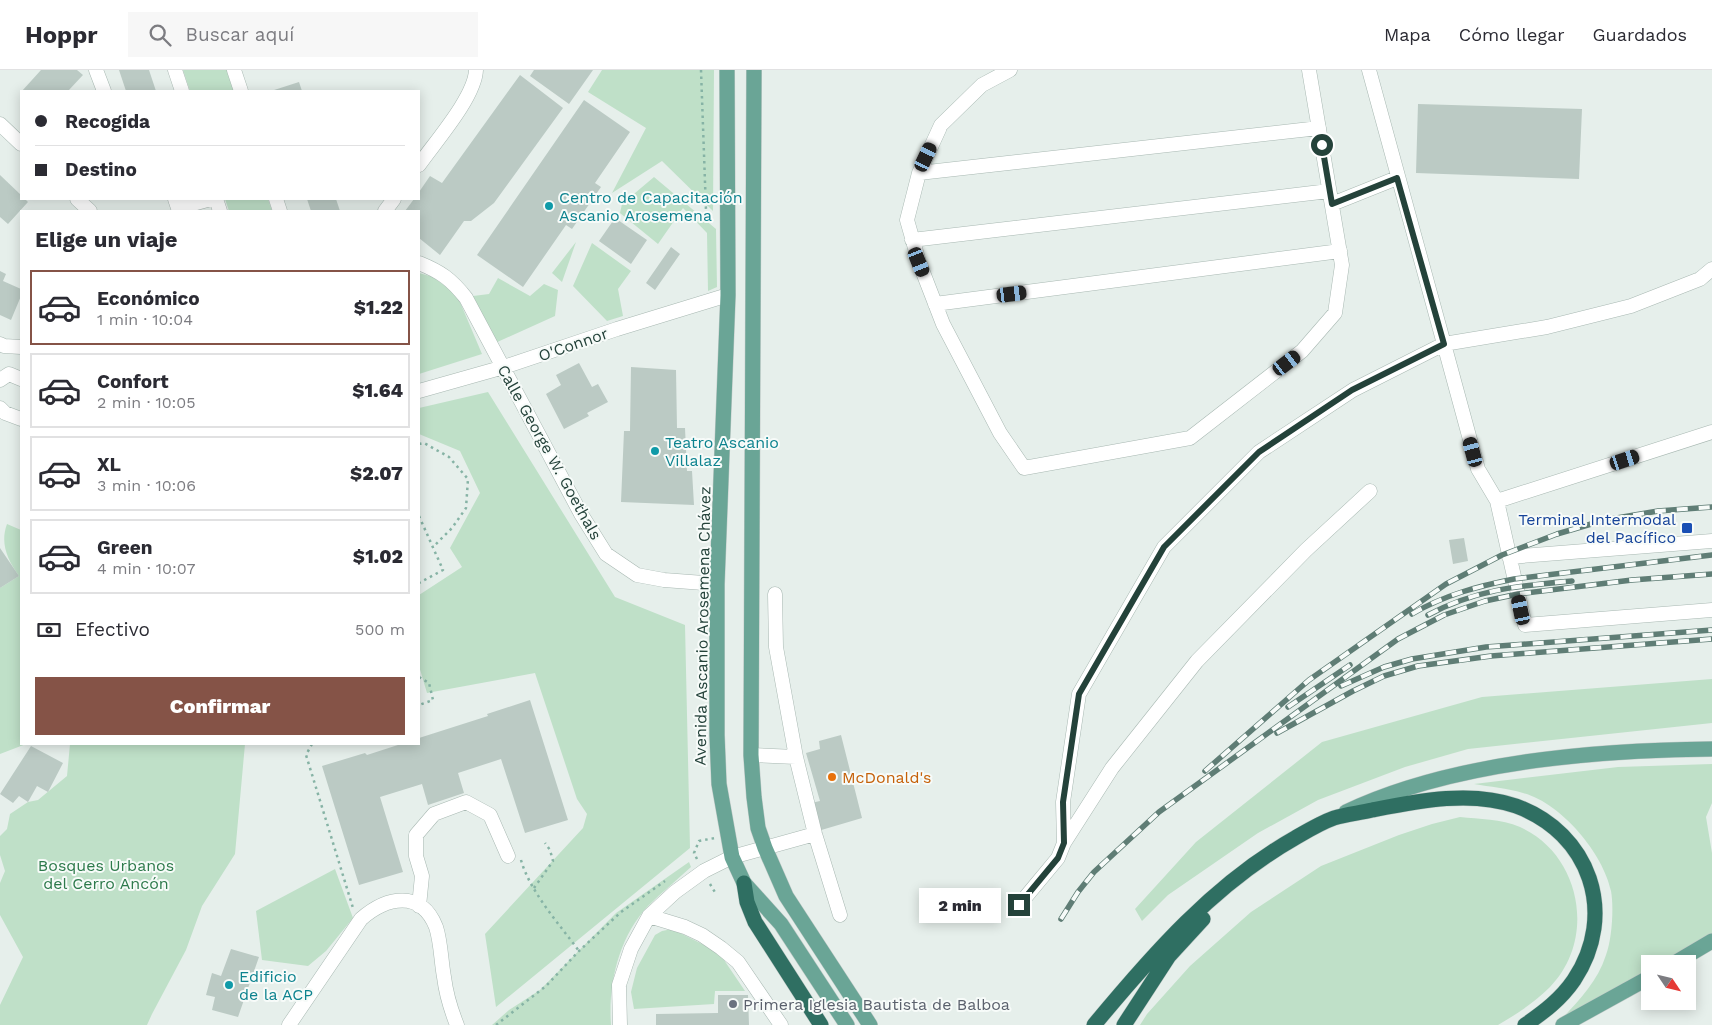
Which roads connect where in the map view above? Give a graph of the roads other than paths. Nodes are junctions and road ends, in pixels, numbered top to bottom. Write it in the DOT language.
graph roads {
  1 [pos="96,70"];
  2 [pos="175,70"];
  3 [pos="234,70"];
  4 [pos="476,70"];
  5 [pos="727,70"];
  6 [pos="754,70"];
  7 [pos="1010,70"];
  8 [pos="1309,70"];
  9 [pos="1369,70"];
  10 [pos="104,90"];
  11 [pos="182,90"];
  12 [pos="241,90"];
  13 [pos="0,124"];
  14 [pos="1319,128"];
  15 [pos="20,143"];
  16 [pos="420,164"];
  17 [pos="919,173"];
  18 [pos="1397,178"];
  19 [pos="1331,197"];
  20 [pos="78,200"];
  21 [pos="175,200"];
  22 [pos="207,200"];
  23 [pos="89,210"];
  24 [pos="912,240"];
  25 [pos="1340,251"];
  26 [pos="420,263"];
  27 [pos="1712,268"];
  28 [pos="728,295"];
  29 [pos="935,304"];
  30 [pos="1444,344"];
  31 [pos="20,347"];
  32 [pos="1,348"];
  33 [pos="504,367"];
  34 [pos="20,378"];
  35 [pos="0,380"];
  36 [pos="420,391"];
  37 [pos="0,408"];
  38 [pos="20,419"];
  39 [pos="1712,432"];
  40 [pos="1370,491"];
  41 [pos="1497,501"];
  42 [pos="1712,541"];
  43 [pos="1509,557"];
  44 [pos="718,584"];
  45 [pos="775,594"];
  46 [pos="1712,610"];
  47 [pos="1712,749"];
  48 [pos="751,755"];
  49 [pos="796,757"];
  50 [pos="1333,818"];
  51 [pos="815,834"];
  52 [pos="1064,843"];
  53 [pos="765,848"];
  54 [pos="514,854"];
  55 [pos="732,857"];
  56 [pos="1260,860"];
  57 [pos="744,883"];
  58 [pos="1019,905"];
  59 [pos="419,906"];
  60 [pos="840,915"];
  61 [pos="650,916"];
  62 [pos="1712,941"];
  63 [pos="1688,955"];
  64 [pos="1641,982"];
  65 [pos="293,1023"];
  66 [pos="457,1025"];
  67 [pos="620,1025"];
  68 [pos="781,1025"];
  69 [pos="821,1025"];
  70 [pos="846,1025"];
  71 [pos="870,1025"];
  72 [pos="1094,1025"];
  73 [pos="1124,1025"];
  74 [pos="1525,1025"];
  75 [pos="1563,1025"];
  1 -- 10 [label="street"];
  2 -- 11 [label="street"];
  3 -- 12 [label="street"];
  4 -- 16 [label="street"];
  5 -- 28 [label="main road, Avenida Ascanio Arosemena Chávez"];
  6 -- 48 [label="main road"];
  7 -- 17 [label="street"];
  8 -- 14 [label="street"];
  9 -- 18 [label="street"];
  13 -- 15 [label="street"];
  14 -- 17 [label="street"];
  14 -- 19 [label="street"];
  17 -- 24 [label="street"];
  18 -- 19 [label="street"];
  18 -- 30 [label="street"];
  19 -- 24 [label="street"];
  19 -- 25 [label="street"];
  20 -- 23 [label="street"];
  21 -- 22 [label="street"];
  24 -- 29 [label="street"];
  25 -- 29 [label="street"];
  25 -- 29 [label="street"];
  26 -- 33 [label="street, Calle George W. Goethals"];
  27 -- 30 [label="street"];
  28 -- 33 [label="street, O'Connor"];
  28 -- 44 [label="main road, Avenida Ascanio Arosemena Chávez"];
  30 -- 41 [label="street"];
  30 -- 52 [label="street"];
  31 -- 32 [label="street"];
  33 -- 36 [label="street, O'Connor"];
  33 -- 44 [label="street, Calle George W. Goethals"];
  34 -- 35 [label="street"];
  37 -- 38 [label="street"];
  39 -- 41 [label="street"];
  40 -- 52 [label="street"];
  41 -- 43 [label="street"];
  42 -- 43 [label="street"];
  43 -- 46 [label="street"];
  44 -- 55 [label="main road, Avenida Ascanio Arosemena Chávez"];
  45 -- 49 [label="street"];
  47 -- 50 [label="main road"];
  48 -- 49 [label="street"];
  48 -- 53 [label="main road"];
  49 -- 51 [label="street"];
  50 -- 56 [label="highway"];
  50 -- 74 [label="highway"];
  51 -- 53 [label="street"];
  51 -- 60 [label="street"];
  52 -- 58 [label="street"];
  53 -- 55 [label="street"];
  53 -- 71 [label="main road"];
  54 -- 59 [label="street"];
  55 -- 57 [label="main road, Avenida Ascanio Arosemena Chávez"];
  55 -- 61 [label="street"];
  56 -- 72 [label="highway"];
  56 -- 73 [label="highway"];
  57 -- 69 [label="highway"];
  57 -- 70 [label="main road, Avenida Ascanio Arosemena Chávez"];
  59 -- 65 [label="street"];
  59 -- 66 [label="street"];
  61 -- 67 [label="street"];
  61 -- 68 [label="street"];
  62 -- 63 [label="main road"];
  64 -- 75 [label="main road"];
}
